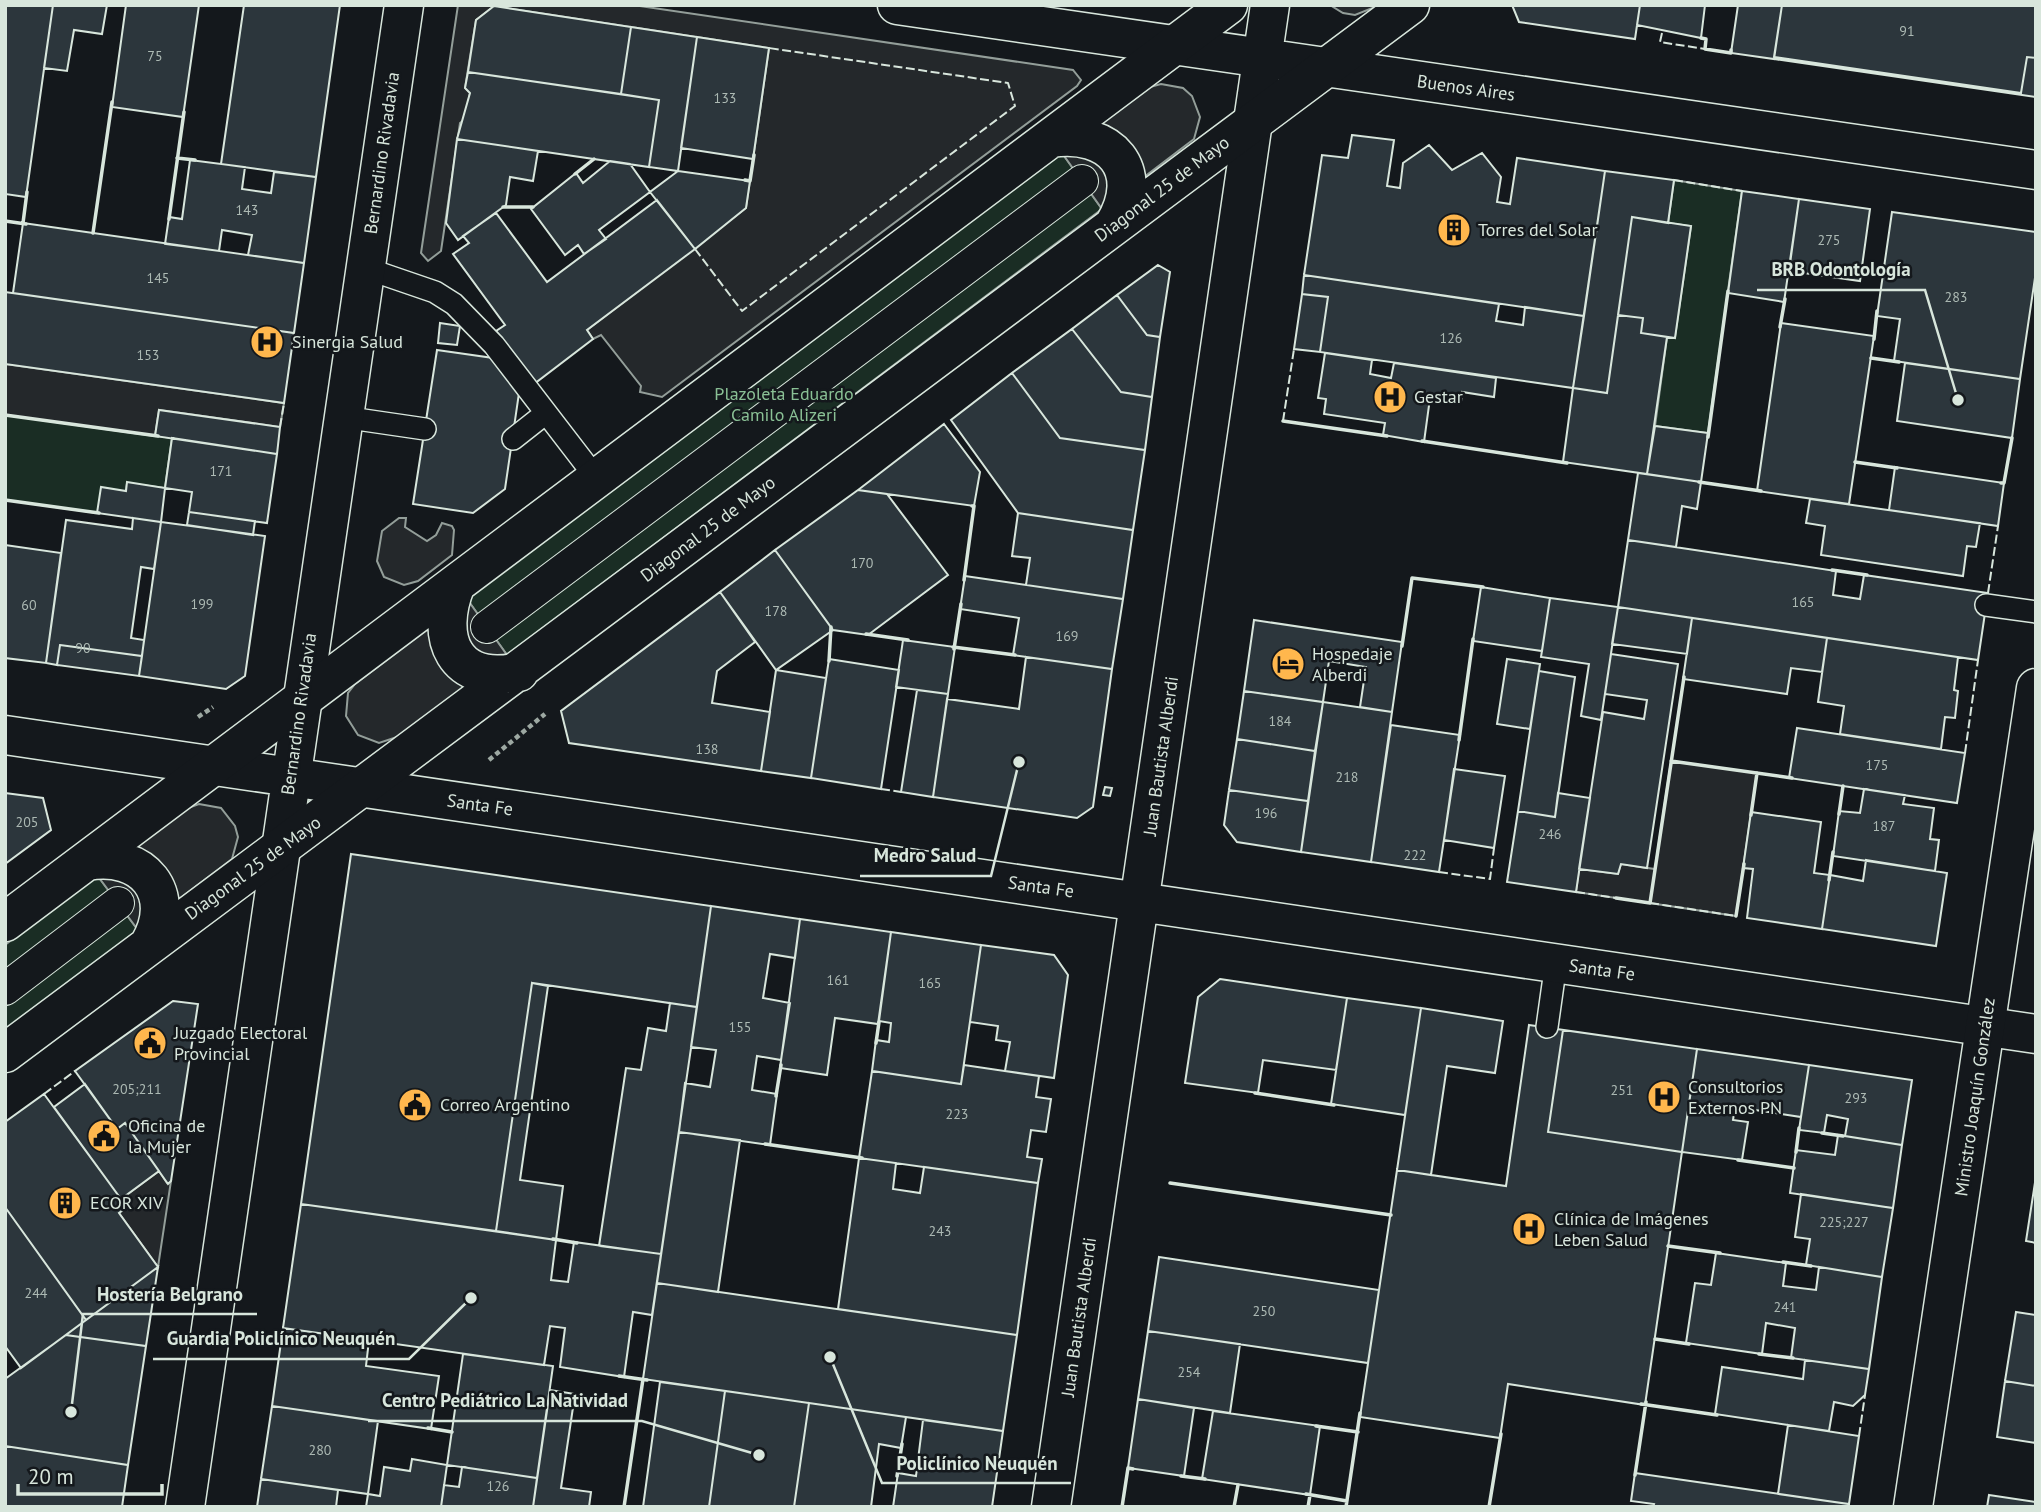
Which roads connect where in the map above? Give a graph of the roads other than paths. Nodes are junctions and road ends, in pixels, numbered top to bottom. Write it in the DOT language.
graph roads {
  1 [pos="404,5"];
  2 [pos="897,5"];
  3 [pos="1228,5"];
  4 [pos="1270,5"];
  5 [pos="1410,5"];
  6 [pos="1174,45"];
  7 [pos="1262,58"];
  8 [pos="1326,68"];
  9 [pos="1253,121"];
  10 [pos="1051,138"];
  11 [pos="2036,170"];
  12 [pos="1082,181"];
  13 [pos="1114,225"];
  14 [pos="365,268"];
  15 [pos="546,413"];
  16 [pos="343,417"];
  17 [pos="425,429"];
  18 [pos="513,439"];
  19 [pos="597,479"];
  20 [pos="456,584"];
  21 [pos="1986,605"];
  22 [pos="2036,612"];
  23 [pos="487,627"];
  24 [pos="519,672"];
  25 [pos="2036,688"];
  26 [pos="301,700"];
  27 [pos="5,735"];
  28 [pos="213,765"];
  29 [pos="290,777"];
  30 [pos="362,788"];
  31 [pos="279,849"];
  32 [pos="87,861"];
  33 [pos="1139,902"];
  34 [pos="118,903"];
  35 [pos="5,922"];
  36 [pos="149,945"];
  37 [pos="1556,963"];
  38 [pos="5,989"];
  39 [pos="1985,1026"];
  40 [pos="1546,1027"];
  41 [pos="2036,1034"];
  42 [pos="5,1053"];
  43 [pos="185,1507"];
  44 [pos="1051,1507"];
  45 [pos="1913,1507"];
  1 -- 14 [label="street, Bernardino Rivadavia"];
  2 -- 6 [label="street, Buenos Aires"];
  3 -- 6 [label="street"];
  4 -- 7 [label="street, Juan Bautista Alberdi"];
  5 -- 8 [label="street, Diagonal 25 de Mayo"];
  6 -- 7 [label="street, Buenos Aires"];
  6 -- 10 [label="street"];
  7 -- 8 [label="street, Buenos Aires"];
  7 -- 9 [label="street, Juan Bautista Alberdi"];
  8 -- 9 [label="street, Diagonal 25 de Mayo"];
  8 -- 11 [label="street, Buenos Aires"];
  9 -- 13 [label="street, Diagonal 25 de Mayo"];
  9 -- 33 [label="street, Juan Bautista Alberdi"];
  10 -- 13 [label="street"];
  10 -- 19 [label="street"];
  12 -- 23 [label="street"];
  13 -- 24 [label="street, Diagonal 25 de Mayo"];
  14 -- 15 [label="lane"];
  14 -- 16 [label="street, Bernardino Rivadavia"];
  15 -- 18 [label="lane"];
  15 -- 19 [label="lane"];
  16 -- 17 [label="lane"];
  16 -- 26 [label="street, Bernardino Rivadavia"];
  19 -- 20 [label="street"];
  20 -- 24 [label="street"];
  20 -- 26 [label="street"];
  21 -- 22 [label="lane"];
  24 -- 30 [label="street, Diagonal 25 de Mayo"];
  25 -- 39 [label="street, Ministro Joaquín González"];
  26 -- 28 [label="street"];
  26 -- 29 [label="street, Bernardino Rivadavia"];
  27 -- 28 [label="street, Santa Fe"];
  28 -- 29 [label="street, Santa Fe"];
  28 -- 32 [label="street"];
  29 -- 30 [label="street, Santa Fe"];
  29 -- 31 [label="street, Bernardino Rivadavia"];
  30 -- 31 [label="street, Diagonal 25 de Mayo"];
  30 -- 33 [label="street, Santa Fe"];
  31 -- 36 [label="street, Diagonal 25 de Mayo"];
  31 -- 43 [label="street, Bernardino Rivadavia"];
  32 -- 35 [label="street"];
  32 -- 36 [label="street"];
  33 -- 37 [label="street, Santa Fe"];
  33 -- 44 [label="street, Juan Bautista Alberdi"];
  34 -- 38 [label="street"];
  36 -- 42 [label="street, Diagonal 25 de Mayo"];
  37 -- 39 [label="street, Santa Fe"];
  37 -- 40 [label="lane"];
  39 -- 41 [label="street, Santa Fe"];
  39 -- 45 [label="street, Ministro Joaquín González"];
}
